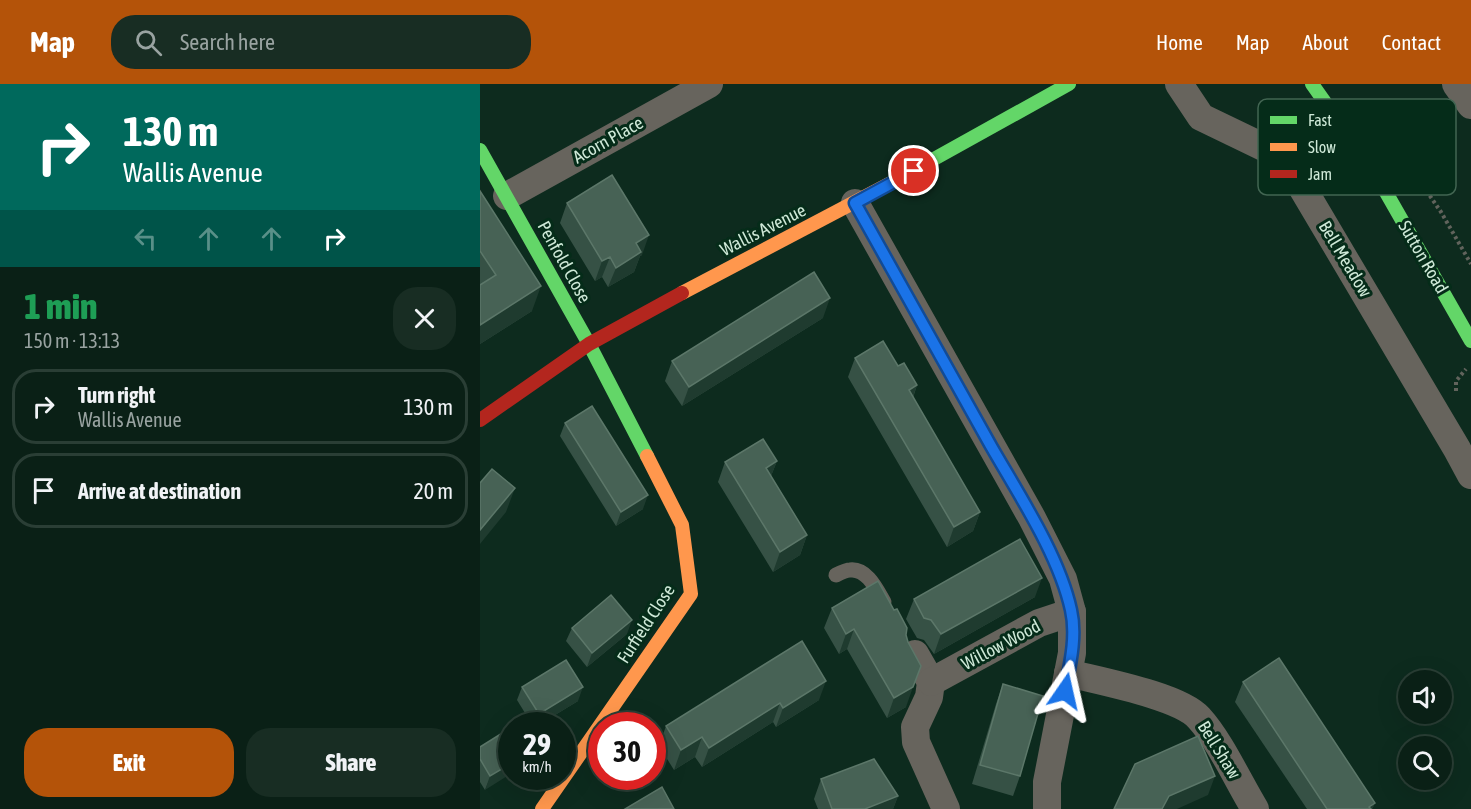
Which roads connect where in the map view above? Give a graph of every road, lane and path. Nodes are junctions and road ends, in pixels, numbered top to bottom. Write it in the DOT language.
graph roads {
  1 [pos="709,84"];
  2 [pos="1069,84"];
  3 [pos="1179,84"];
  4 [pos="1312,84"];
  5 [pos="1456,84"];
  6 [pos="1323,99"];
  7 [pos="1471,105"];
  8 [pos="1258,144"];
  9 [pos="480,150"];
  10 [pos="1306,195"];
  11 [pos="1387,195"];
  12 [pos="1429,195"];
  13 [pos="507,196"];
  14 [pos="855,203"];
  15 [pos="1471,264"];
  16 [pos="1471,342"];
  17 [pos="589,344"];
  18 [pos="480,420"];
  19 [pos="1471,475"];
  20 [pos="836,575"];
  21 [pos="1072,612"];
  22 [pos="891,613"];
  23 [pos="912,649"];
  24 [pos="1068,673"];
  25 [pos="931,682"];
  26 [pos="542,809"];
  27 [pos="946,809"];
  28 [pos="1047,809"];
  29 [pos="1255,809"];
  1 -- 13 [label="street, Acorn Place"];
  2 -- 14 [label="street, Wallis Avenue"];
  3 -- 8 [label="street, Bell Meadow"];
  4 -- 6 [label="street, Sutton Road"];
  5 -- 7 [label="street"];
  9 -- 13 [label="street, Penfold Close"];
  10 -- 19 [label="street, Bell Meadow"];
  11 -- 16 [label="street, Sutton Road"];
  12 -- 15 [label="path"];
  13 -- 17 [label="street, Penfold Close"];
  14 -- 17 [label="street, Wallis Avenue"];
  14 -- 21 [label="street"];
  17 -- 18 [label="street, Wallis Avenue"];
  17 -- 26 [label="street, Furfield Close"];
  20 -- 22 [label="lane"];
  21 -- 24 [label="street"];
  21 -- 25 [label="street, Willow Wood"];
  23 -- 25 [label="street"];
  24 -- 28 [label="street"];
  24 -- 29 [label="street, Bell Shaw"];
  25 -- 27 [label="street"];
}
